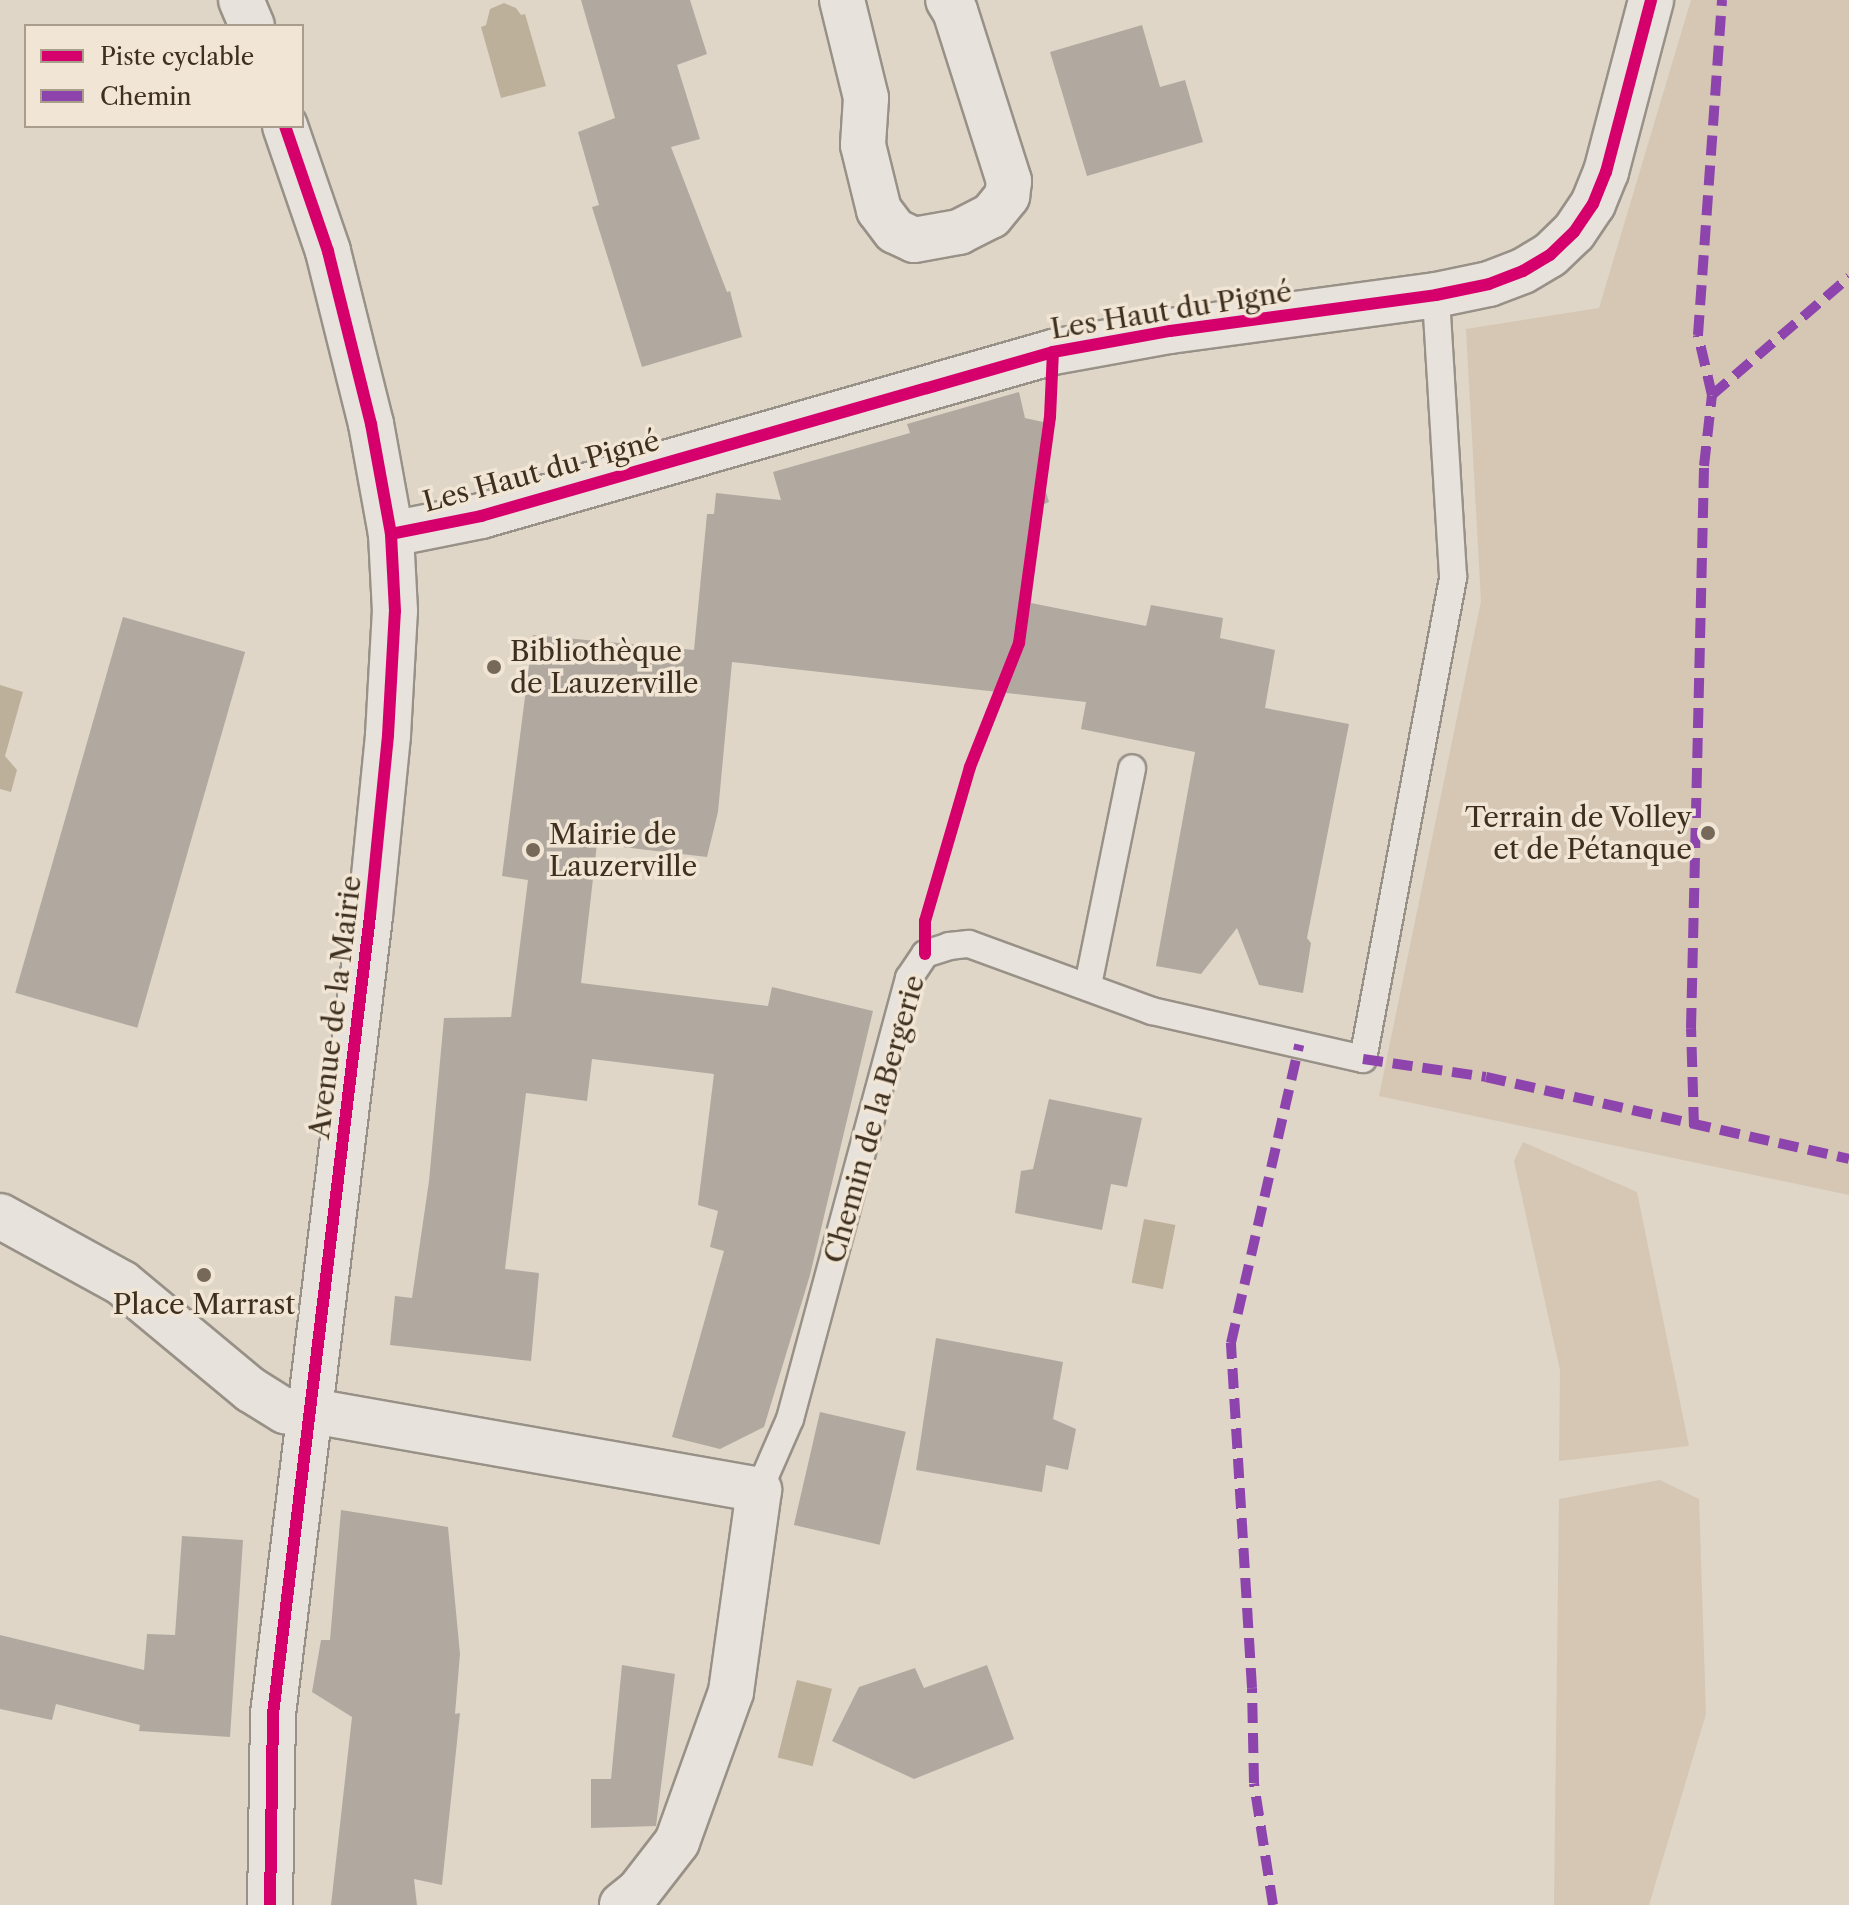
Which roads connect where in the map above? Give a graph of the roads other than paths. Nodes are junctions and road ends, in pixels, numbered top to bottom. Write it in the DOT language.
graph roads {
  1 [pos="241,0"];
  2 [pos="842,0"];
  3 [pos="948,0"];
  4 [pos="1651,0"];
  5 [pos="251,24"];
  6 [pos="286,128"];
  7 [pos="1436,295"];
  8 [pos="391,534"];
  9 [pos="1132,768"];
  10 [pos="1088,985"];
  11 [pos="0,1216"];
  12 [pos="312,1411"];
  13 [pos="759,1490"];
  14 [pos="270,1905"];
  15 [pos="622,1905"];
  1 -- 5 [label="street"];
  2 -- 3 [label="street"];
  4 -- 7 [label="street, Les Haut du Pigné"];
  6 -- 8 [label="street, Avenue de la Mairie"];
  7 -- 8 [label="street, Les Haut du Pigné"];
  7 -- 10 [label="lane, Chemin de la Bergerie"];
  8 -- 12 [label="street, Avenue de la Mairie"];
  9 -- 10 [label="lane"];
  10 -- 13 [label="lane, Chemin de la Bergerie"];
  11 -- 12 [label="street"];
  12 -- 13 [label="street"];
  12 -- 14 [label="street, Avenue de la Mairie"];
  13 -- 15 [label="street, Chemin de la Bergerie"];
}
